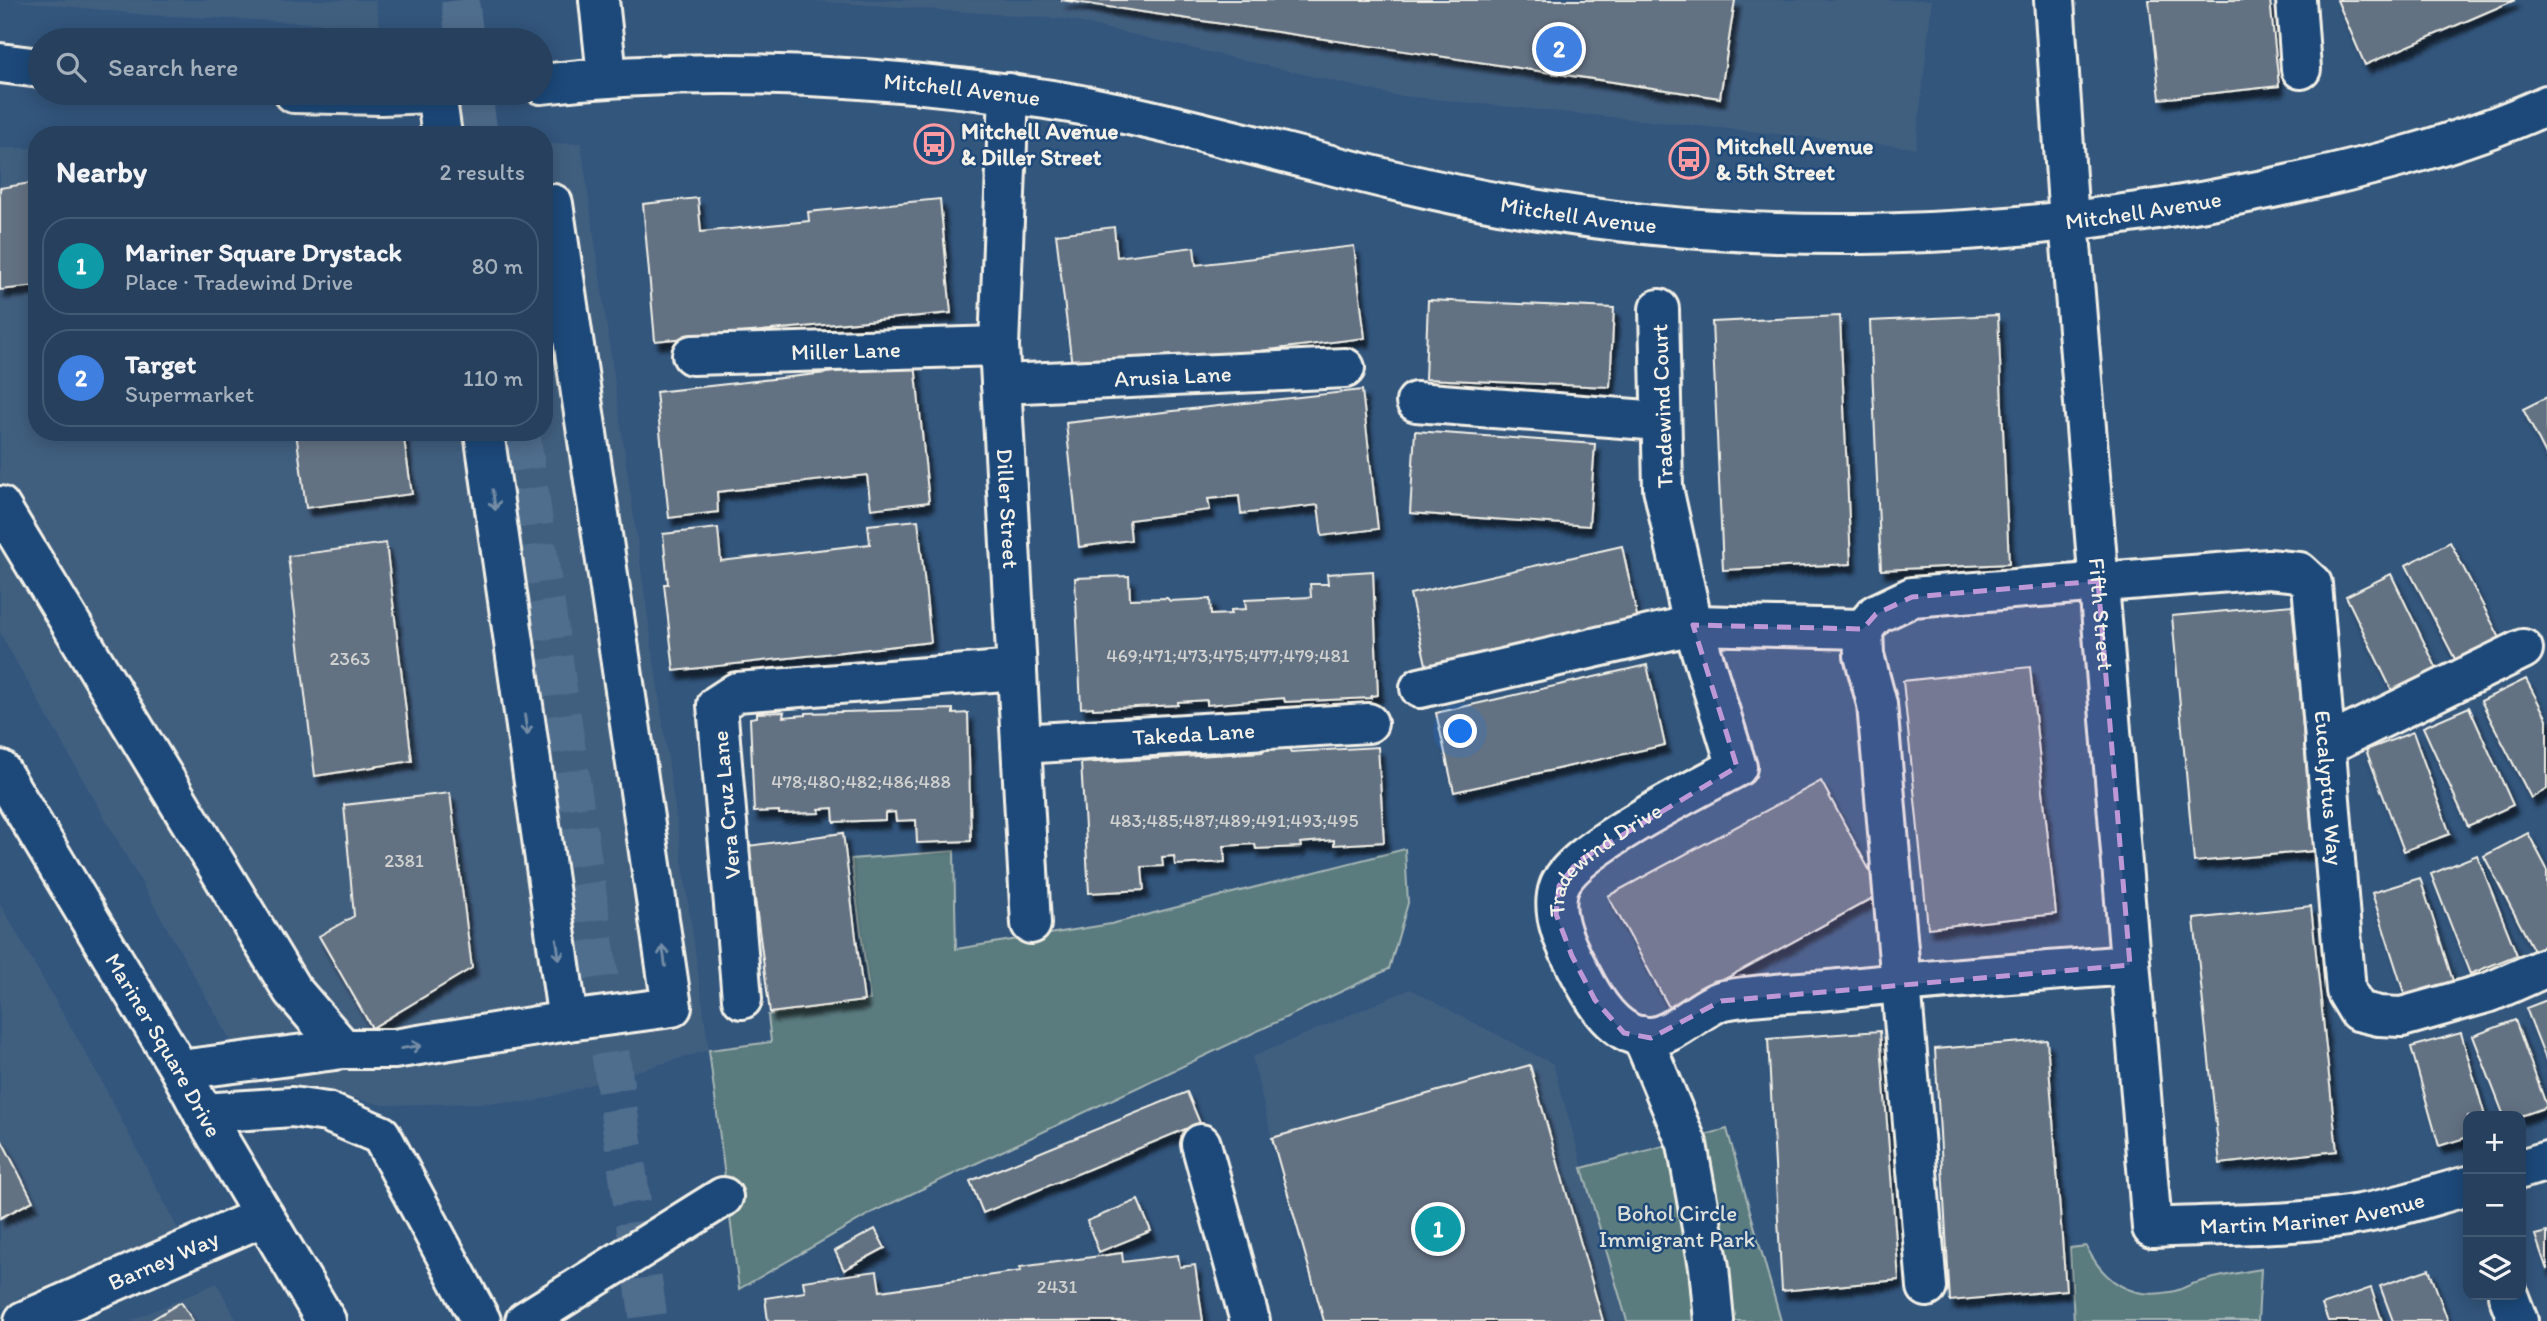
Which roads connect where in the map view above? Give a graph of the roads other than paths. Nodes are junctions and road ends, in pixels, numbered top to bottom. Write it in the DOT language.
graph roads {
  1 [pos="599,0"];
  2 [pos="2054,0"];
  3 [pos="2296,0"];
  4 [pos="0,63"];
  5 [pos="28,66"];
  6 [pos="2301,69"];
  7 [pos="607,76"];
  8 [pos="553,83"];
  9 [pos="1009,93"];
  10 [pos="438,105"];
  11 [pos="2547,105"];
  12 [pos="441,126"];
  13 [pos="553,204"];
  14 [pos="2069,221"];
  15 [pos="1659,309"];
  16 [pos="999,346"];
  17 [pos="692,355"];
  18 [pos="1345,368"];
  19 [pos="1001,384"];
  20 [pos="1416,402"];
  21 [pos="1660,421"];
  22 [pos="485,441"];
  23 [pos="0,506"];
  24 [pos="2098,581"];
  25 [pos="1693,625"];
  26 [pos="1863,629"];
  27 [pos="2523,649"];
  28 [pos="1017,670"];
  29 [pos="1420,688"];
  30 [pos="1368,723"];
  31 [pos="1021,744"];
  32 [pos="2325,746"];
  33 [pos="0,770"];
  34 [pos="1031,924"];
  35 [pos="2130,965"];
  36 [pos="2547,967"];
  37 [pos="1902,983"];
  38 [pos="742,999"];
  39 [pos="568,1021"];
  40 [pos="1642,1036"];
  41 [pos="343,1049"];
  42 [pos="180,1070"];
  43 [pos="203,1113"];
  44 [pos="1201,1144"];
  45 [pos="2547,1161"];
  46 [pos="2526,1167"];
  47 [pos="2463,1188"];
  48 [pos="723,1197"];
  49 [pos="264,1216"];
  50 [pos="2152,1228"];
  51 [pos="1927,1287"];
  52 [pos="2510,1300"];
  53 [pos="24,1321"];
  54 [pos="326,1321"];
  55 [pos="481,1321"];
  56 [pos="525,1321"];
  57 [pos="1250,1321"];
  58 [pos="1714,1321"];
  59 [pos="2518,1321"];
  1 -- 7 [label="street"];
  2 -- 14 [label="street, Fifth Street"];
  3 -- 6 [label="street"];
  4 -- 5 [label="street"];
  7 -- 8 [label="street, Mitchell Avenue"];
  7 -- 9 [label="street, Mitchell Avenue"];
  9 -- 14 [label="street, Mitchell Avenue"];
  9 -- 16 [label="street, Diller Street"];
  10 -- 12 [label="street"];
  11 -- 14 [label="street, Mitchell Avenue"];
  39 -- 13 [label="street, one-way"];
  14 -- 24 [label="street, Fifth Street"];
  15 -- 21 [label="street, Tradewind Court"];
  16 -- 17 [label="street, Miller Lane"];
  16 -- 19 [label="street, Diller Street"];
  18 -- 19 [label="street, Arusia Lane"];
  19 -- 28 [label="street, Diller Street"];
  20 -- 21 [label="street"];
  21 -- 25 [label="street, Tradewind Court"];
  22 -- 39 [label="street, one-way"];
  23 -- 41 [label="street"];
  24 -- 26 [label="street"];
  24 -- 32 [label="street, Eucalyptus Way"];
  24 -- 35 [label="street, Fifth Street"];
  25 -- 26 [label="street"];
  25 -- 29 [label="street"];
  25 -- 40 [label="street, Tradewind Drive"];
  26 -- 37 [label="street"];
  27 -- 32 [label="street"];
  28 -- 31 [label="street, Diller Street"];
  28 -- 38 [label="street, Vera Cruz Lane"];
  30 -- 31 [label="street, Takeda Lane"];
  31 -- 34 [label="street, Diller Street"];
  32 -- 36 [label="street, Eucalyptus Way"];
  33 -- 42 [label="street, Mariner Square Drive"];
  35 -- 37 [label="street"];
  35 -- 50 [label="street, Fifth Street"];
  37 -- 40 [label="street"];
  37 -- 51 [label="street"];
  41 -- 39 [label="street, one-way"];
  40 -- 58 [label="street"];
  41 -- 42 [label="street"];
  42 -- 43 [label="street, Mariner Square Drive"];
  43 -- 49 [label="street, Mariner Square Drive"];
  43 -- 55 [label="street"];
  44 -- 57 [label="street"];
  45 -- 46 [label="street"];
  47 -- 50 [label="street, Martin Mariner Avenue"];
  48 -- 56 [label="street"];
  49 -- 53 [label="street, Barney Way"];
  49 -- 54 [label="street, Mariner Square Drive"];
  52 -- 59 [label="street"];
}
